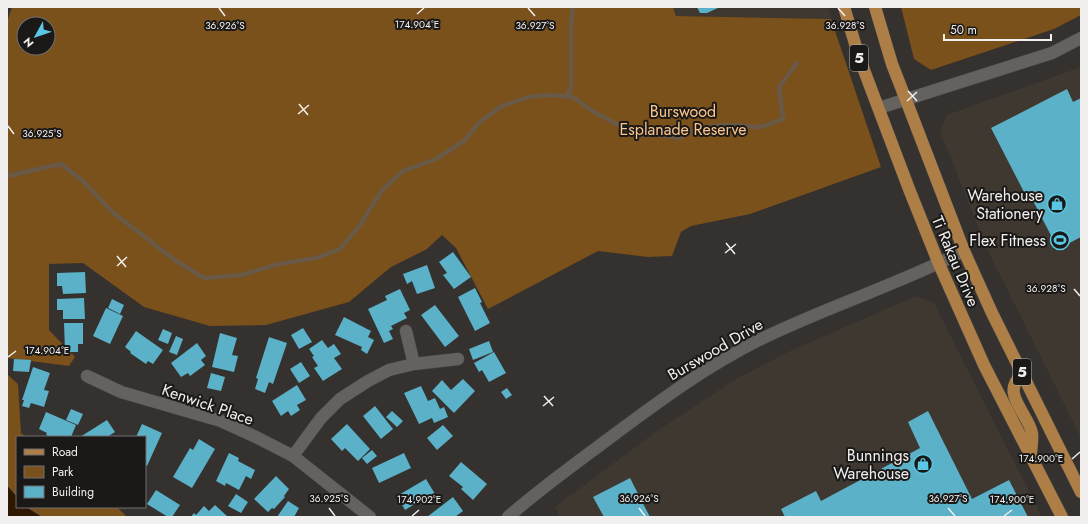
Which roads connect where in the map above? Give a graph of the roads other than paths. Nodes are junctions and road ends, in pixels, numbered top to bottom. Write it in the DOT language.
graph roads {
  1 [pos="844,7"];
  2 [pos="875,7"];
  3 [pos="1081,38"];
  4 [pos="906,100"];
  5 [pos="879,108"];
  6 [pos="964,251"];
  7 [pos="939,264"];
  8 [pos="406,331"];
  9 [pos="458,359"];
  10 [pos="414,364"];
  11 [pos="1022,374"];
  12 [pos="87,376"];
  13 [pos="293,456"];
  14 [pos="1031,456"];
  15 [pos="1081,492"];
  16 [pos="370,517"];
  17 [pos="508,517"];
  18 [pos="1062,517"];
  1 -- 5 [label="main road, Ti Rakau Drive / 5"];
  2 -- 4 [label="main road, Ti Rakau Drive / 5"];
  3 -- 4 [label="street"];
  4 -- 5 [label="street"];
  4 -- 6 [label="main road, Ti Rakau Drive / 5"];
  5 -- 7 [label="main road, Ti Rakau Drive / 5"];
  6 -- 7 [label="street, Burswood Drive"];
  6 -- 11 [label="main road, Ti Rakau Drive / 5"];
  7 -- 14 [label="main road, Ti Rakau Drive / 5"];
  7 -- 17 [label="street, Burswood Drive"];
  8 -- 10 [label="street"];
  9 -- 10 [label="street"];
  10 -- 13 [label="street"];
  11 -- 14 [label="main road"];
  11 -- 15 [label="main road, Ti Rakau Drive / 5"];
  12 -- 13 [label="street, Kenwick Place"];
  13 -- 16 [label="street, Kenwick Place"];
  14 -- 18 [label="main road, Ti Rakau Drive / 5"];
}
